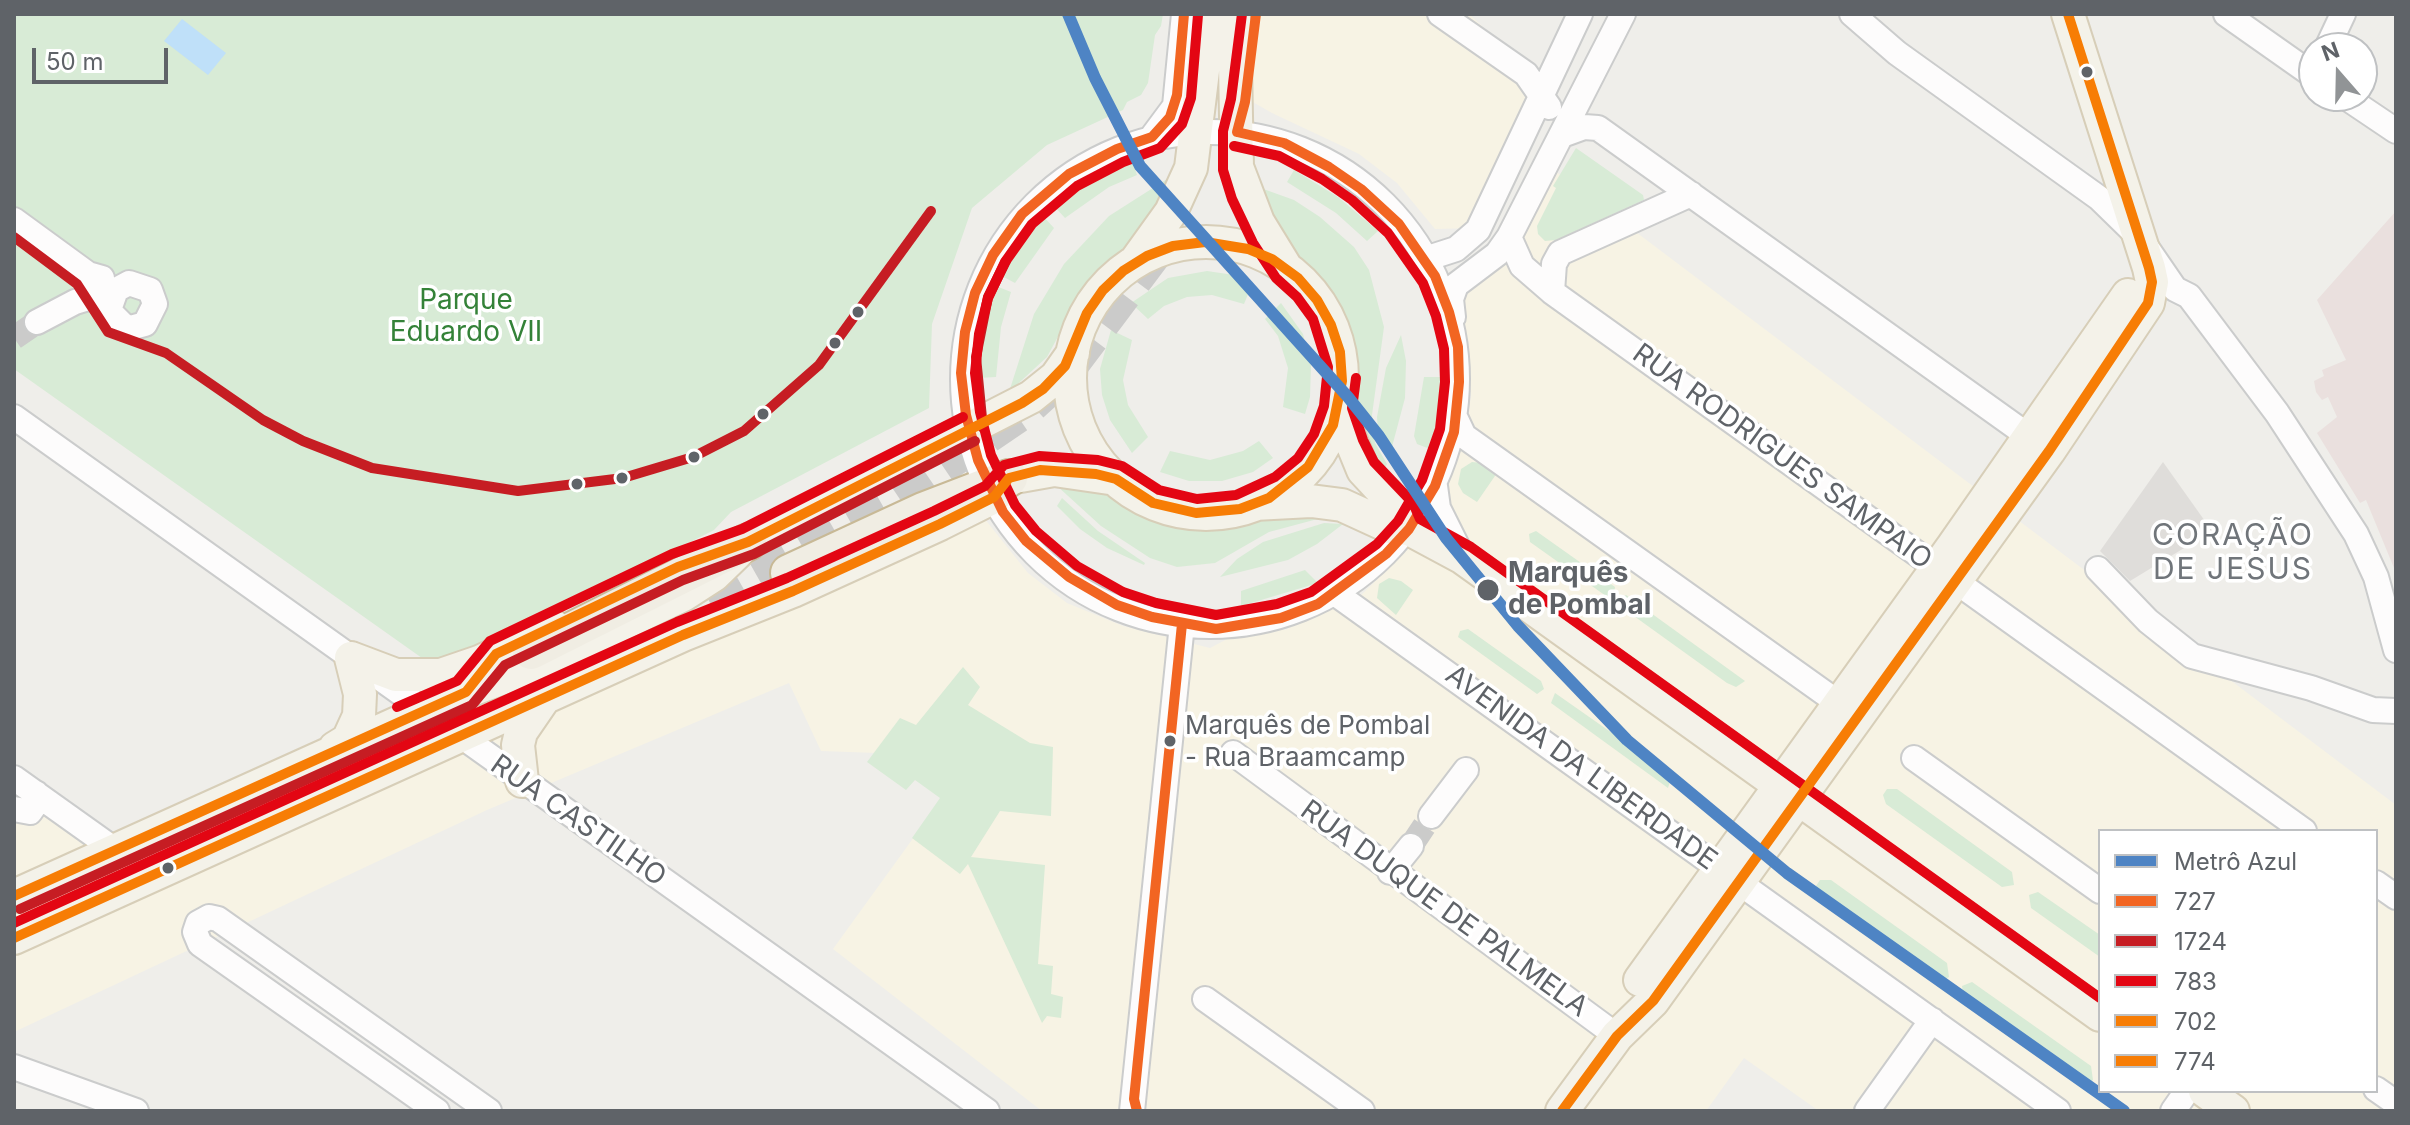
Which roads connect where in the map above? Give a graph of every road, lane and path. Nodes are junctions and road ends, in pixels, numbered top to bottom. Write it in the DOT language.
graph roads {
  1 [pos="1184,14"];
  2 [pos="1210,14"];
  3 [pos="1234,14"];
  4 [pos="1256,14"];
  5 [pos="1440,14"];
  6 [pos="1580,14"];
  7 [pos="1623,14"];
  8 [pos="1852,14"];
  9 [pos="2068,14"];
  10 [pos="2226,14"];
  11 [pos="2298,64"];
  12 [pos="1543,96"];
  13 [pos="2368,112"];
  14 [pos="1197,131"];
  15 [pos="2396,131"];
  16 [pos="1237,132"];
  17 [pos="1152,137"];
  18 [pos="1560,140"];
  19 [pos="1691,194"];
  20 [pos="14,220"];
  21 [pos="1509,237"];
  22 [pos="2142,246"];
  23 [pos="1425,259"];
  24 [pos="1134,263"];
  25 [pos="1287,269"];
  26 [pos="1552,292"];
  27 [pos="46,318"];
  28 [pos="1454,327"];
  29 [pos="1073,353"];
  30 [pos="1338,409"];
  31 [pos="14,417"];
  32 [pos="1456,419"];
  33 [pos="969,429"];
  34 [pos="2039,444"];
  35 [pos="1116,479"];
  36 [pos="1435,486"];
  37 [pos="997,487"];
  38 [pos="1254,504"];
  39 [pos="1409,529"];
  40 [pos="748,542"];
  41 [pos="1463,558"];
  42 [pos="2098,569"];
  43 [pos="789,573"];
  44 [pos="1946,575"];
  45 [pos="2388,582"];
  46 [pos="1336,594"];
  47 [pos="1182,624"];
  48 [pos="2396,650"];
  49 [pos="514,652"];
  50 [pos="351,658"];
  51 [pos="466,692"];
  52 [pos="545,697"];
  53 [pos="1848,710"];
  54 [pos="2396,711"];
  55 [pos="423,712"];
  56 [pos="458,736"];
  57 [pos="1233,753"];
  58 [pos="322,756"];
  59 [pos="1914,758"];
  60 [pos="1466,770"];
  61 [pos="14,778"];
  62 [pos="522,781"];
  63 [pos="1789,792"];
  64 [pos="36,793"];
  65 [pos="14,809"];
  66 [pos="1431,816"];
  67 [pos="2301,829"];
  68 [pos="1411,846"];
  69 [pos="115,850"];
  70 [pos="1390,872"];
  71 [pos="1730,875"];
  72 [pos="2378,884"];
  73 [pos="2098,890"];
  74 [pos="14,896"];
  75 [pos="2396,897"];
  76 [pos="14,938"];
  77 [pos="1205,999"];
  78 [pos="2098,1014"];
  79 [pos="1932,1020"];
  80 [pos="1617,1036"];
  81 [pos="14,1067"];
  82 [pos="2378,1090"];
  83 [pos="2186,1093"];
  84 [pos="2208,1093"];
  85 [pos="2396,1103"];
  86 [pos="473,1107"];
  87 [pos="1132,1108"];
  88 [pos="136,1111"];
  89 [pos="437,1111"];
  90 [pos="987,1111"];
  91 [pos="1362,1111"];
  92 [pos="1562,1111"];
  93 [pos="1867,1111"];
  94 [pos="2058,1111"];
  95 [pos="2173,1111"];
  96 [pos="2233,1111"];
  1 -- 17 [label="street"];
  2 -- 14 [label="main road"];
  3 -- 16 [label="main road"];
  4 -- 16 [label="main road"];
  5 -- 12 [label="street"];
  6 -- 12 [label="street"];
  7 -- 18 [label="street"];
  8 -- 22 [label="street"];
  9 -- 22 [label="main road"];
  10 -- 11 [label="street"];
  12 -- 18 [label="street"];
  12 -- 23 [label="street"];
  13 -- 15 [label="street"];
  14 -- 16 [label="street"];
  14 -- 17 [label="street"];
  14 -- 24 [label="main road"];
  16 -- 23 [label="street"];
  16 -- 25 [label="main road"];
  17 -- 33 [label="street"];
  18 -- 19 [label="street"];
  18 -- 21 [label="street"];
  19 -- 26 [label="street"];
  19 -- 34 [label="street"];
  20 -- 27 [label="street"];
  21 -- 26 [label="street, RUA RODRIGUES SAMPAIO"];
  21 -- 28 [label="street"];
  22 -- 34 [label="main road"];
  22 -- 45 [label="street"];
  23 -- 28 [label="street"];
  24 -- 25 [label="main road"];
  24 -- 29 [label="main road"];
  25 -- 30 [label="main road"];
  26 -- 44 [label="street, RUA RODRIGUES SAMPAIO"];
  28 -- 32 [label="street"];
  29 -- 33 [label="main road"];
  29 -- 35 [label="main road"];
  30 -- 38 [label="main road"];
  30 -- 39 [label="main road"];
  31 -- 50 [label="street, RUA CASTILHO"];
  32 -- 36 [label="street"];
  32 -- 53 [label="street"];
  33 -- 37 [label="street"];
  33 -- 40 [label="main road"];
  34 -- 44 [label="main road"];
  35 -- 37 [label="main road"];
  35 -- 38 [label="main road"];
  36 -- 39 [label="street"];
  36 -- 41 [label="street"];
  37 -- 43 [label="highway"];
  37 -- 47 [label="street"];
  37 -- 52 [label="main road"];
  38 -- 39 [label="main road"];
  39 -- 41 [label="main road"];
  39 -- 46 [label="street"];
  40 -- 49 [label="highway"];
  40 -- 51 [label="main road"];
  41 -- 63 [label="main road"];
  42 -- 54 [label="street"];
  44 -- 53 [label="main road"];
  44 -- 67 [label="street, RUA RODRIGUES SAMPAIO"];
  45 -- 48 [label="street"];
  46 -- 47 [label="street"];
  46 -- 71 [label="street, AVENIDA DA LIBERDADE"];
  47 -- 87 [label="street"];
  49 -- 50 [label="main road"];
  49 -- 51 [label="main road"];
  50 -- 55 [label="street, RUA CASTILHO"];
  50 -- 58 [label="main road"];
  51 -- 55 [label="main road"];
  52 -- 56 [label="main road"];
  52 -- 62 [label="main road"];
  53 -- 63 [label="main road"];
  55 -- 56 [label="street, RUA CASTILHO"];
  55 -- 58 [label="main road"];
  56 -- 62 [label="street, RUA CASTILHO"];
  56 -- 76 [label="main road"];
  57 -- 70 [label="street, RUA DUQUE DE PALMELA"];
  58 -- 69 [label="main road"];
  59 -- 73 [label="street"];
  60 -- 66 [label="street"];
  61 -- 64 [label="street"];
  62 -- 90 [label="street, RUA CASTILHO"];
  63 -- 71 [label="main road"];
  63 -- 78 [label="main road"];
  64 -- 65 [label="street"];
  64 -- 69 [label="street"];
  68 -- 70 [label="street"];
  69 -- 74 [label="main road"];
  70 -- 80 [label="street, RUA DUQUE DE PALMELA"];
  71 -- 79 [label="street, AVENIDA DA LIBERDADE"];
  71 -- 80 [label="main road"];
  72 -- 75 [label="street"];
  77 -- 91 [label="street"];
  79 -- 93 [label="street"];
  79 -- 94 [label="street, AVENIDA DA LIBERDADE"];
  80 -- 92 [label="main road"];
  81 -- 88 [label="street"];
  82 -- 85 [label="street"];
  83 -- 95 [label="street"];
  84 -- 96 [label="main road"];
  86 -- 89 [label="street"];
}
